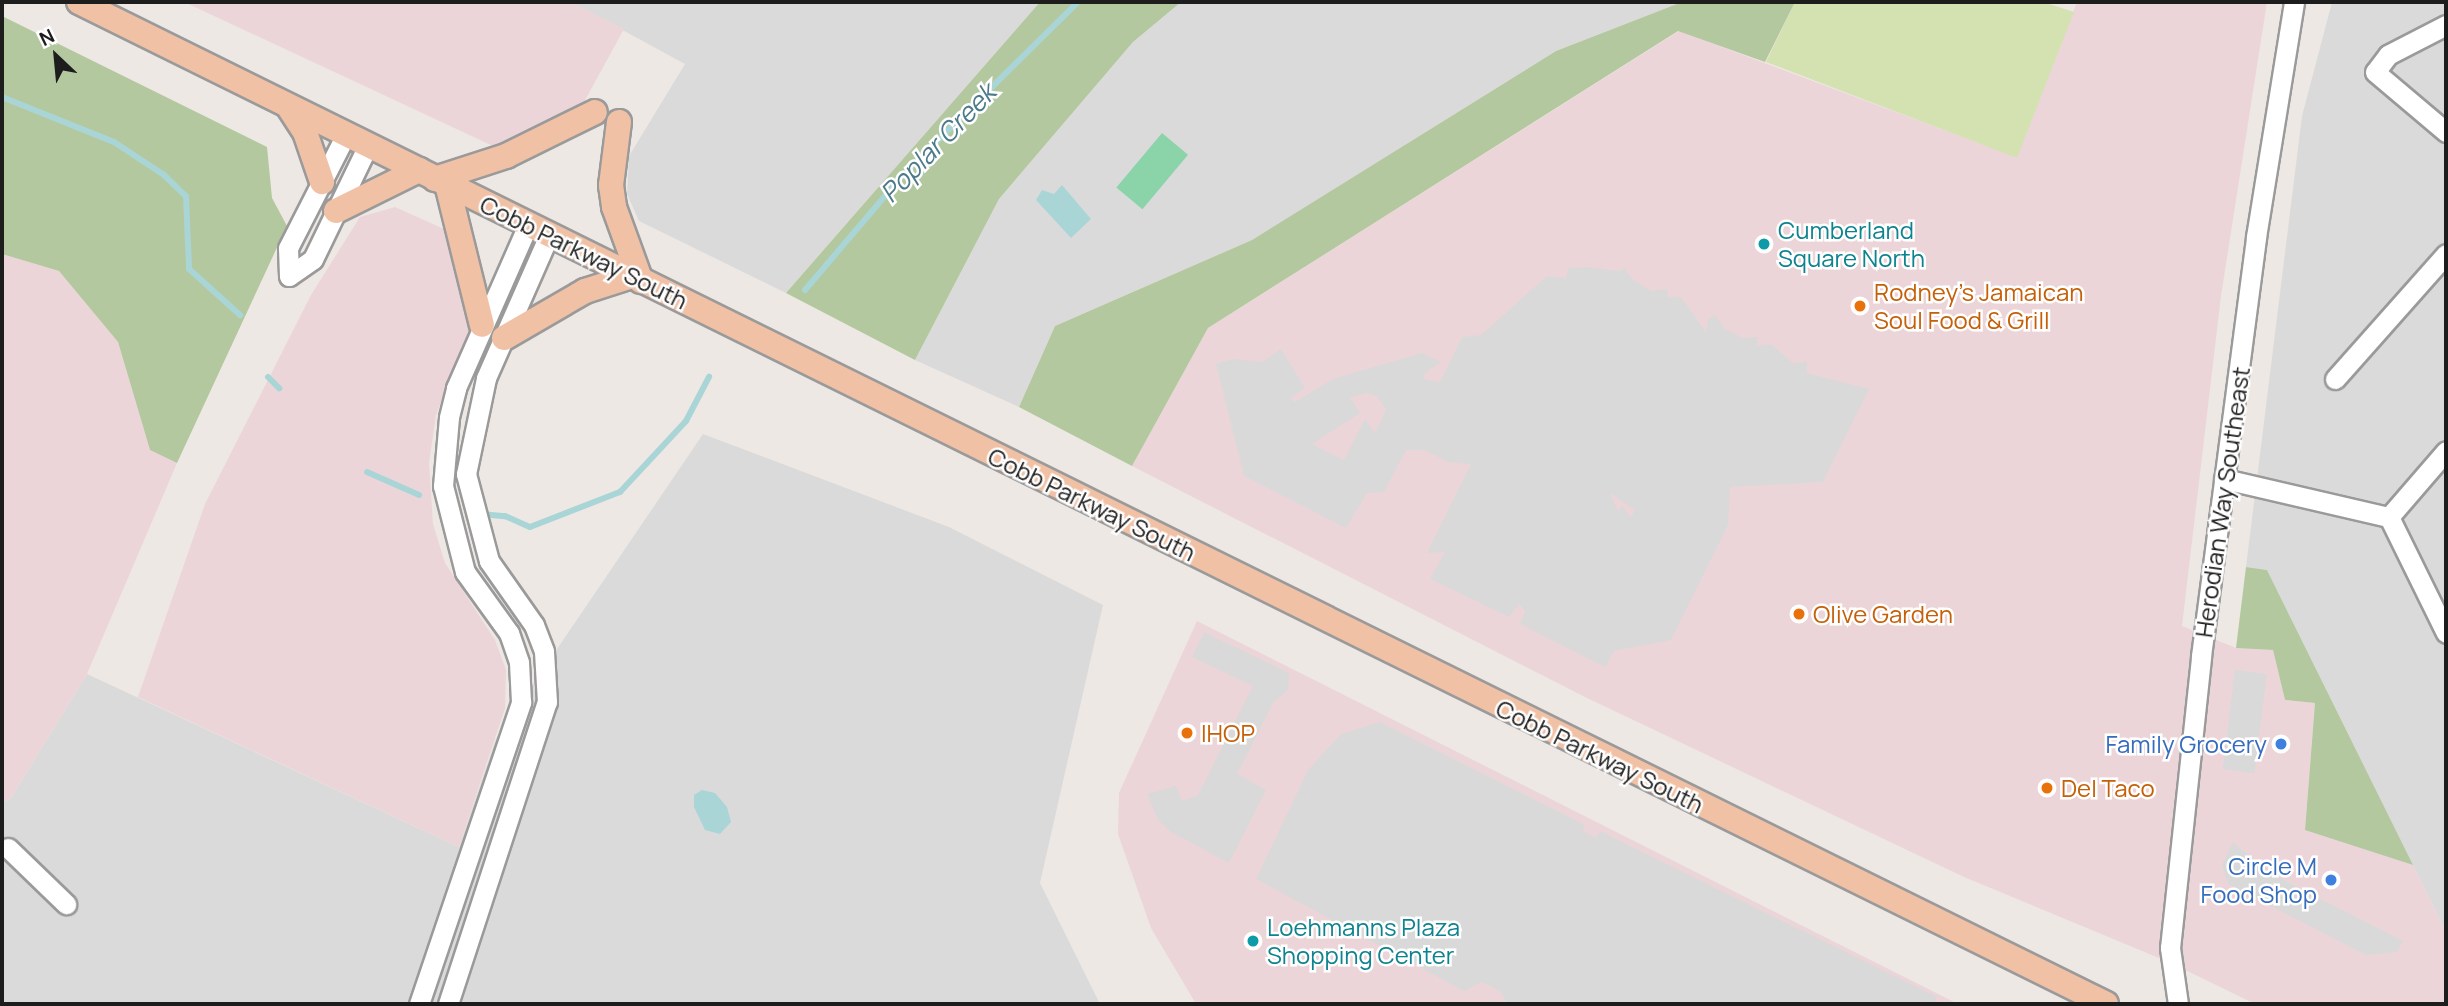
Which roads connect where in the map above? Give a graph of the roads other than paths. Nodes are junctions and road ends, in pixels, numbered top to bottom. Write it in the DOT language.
graph roads {
  1 [pos="79,2"];
  2 [pos="2294,2"];
  3 [pos="2446,25"];
  4 [pos="288,106"];
  5 [pos="595,112"];
  6 [pos="619,122"];
  7 [pos="2446,132"];
  8 [pos="357,140"];
  9 [pos="434,178"];
  10 [pos="322,182"];
  11 [pos="336,211"];
  12 [pos="538,230"];
  13 [pos="2446,254"];
  14 [pos="637,278"];
  15 [pos="493,332"];
  16 [pos="2335,379"];
  17 [pos="2446,451"];
  18 [pos="2224,479"];
  19 [pos="2389,517"];
  20 [pos="2446,633"];
  21 [pos="8,848"];
  22 [pos="66,904"];
  23 [pos="419,1004"];
  24 [pos="448,1004"];
  25 [pos="2106,1004"];
  26 [pos="2178,1004"];
  1 -- 4 [label="main road, Cobb Parkway South"];
  2 -- 18 [label="street, Herodian Way Southeast"];
  3 -- 7 [label="street"];
  4 -- 8 [label="main road, Cobb Parkway South"];
  4 -- 10 [label="main road"];
  5 -- 9 [label="main road"];
  6 -- 14 [label="main road"];
  8 -- 9 [label="main road, Cobb Parkway South"];
  8 -- 10 [label="street"];
  8 -- 11 [label="street"];
  9 -- 11 [label="main road"];
  9 -- 12 [label="main road, Cobb Parkway South"];
  9 -- 15 [label="main road"];
  10 -- 11 [label="street"];
  12 -- 14 [label="main road, Cobb Parkway South"];
  12 -- 15 [label="street"];
  13 -- 16 [label="street"];
  14 -- 15 [label="main road"];
  14 -- 25 [label="main road, Cobb Parkway South"];
  15 -- 23 [label="street"];
  15 -- 24 [label="street"];
  17 -- 19 [label="street"];
  18 -- 19 [label="street"];
  18 -- 26 [label="street, Herodian Way Southeast"];
  19 -- 20 [label="street"];
  21 -- 22 [label="street"];
}
